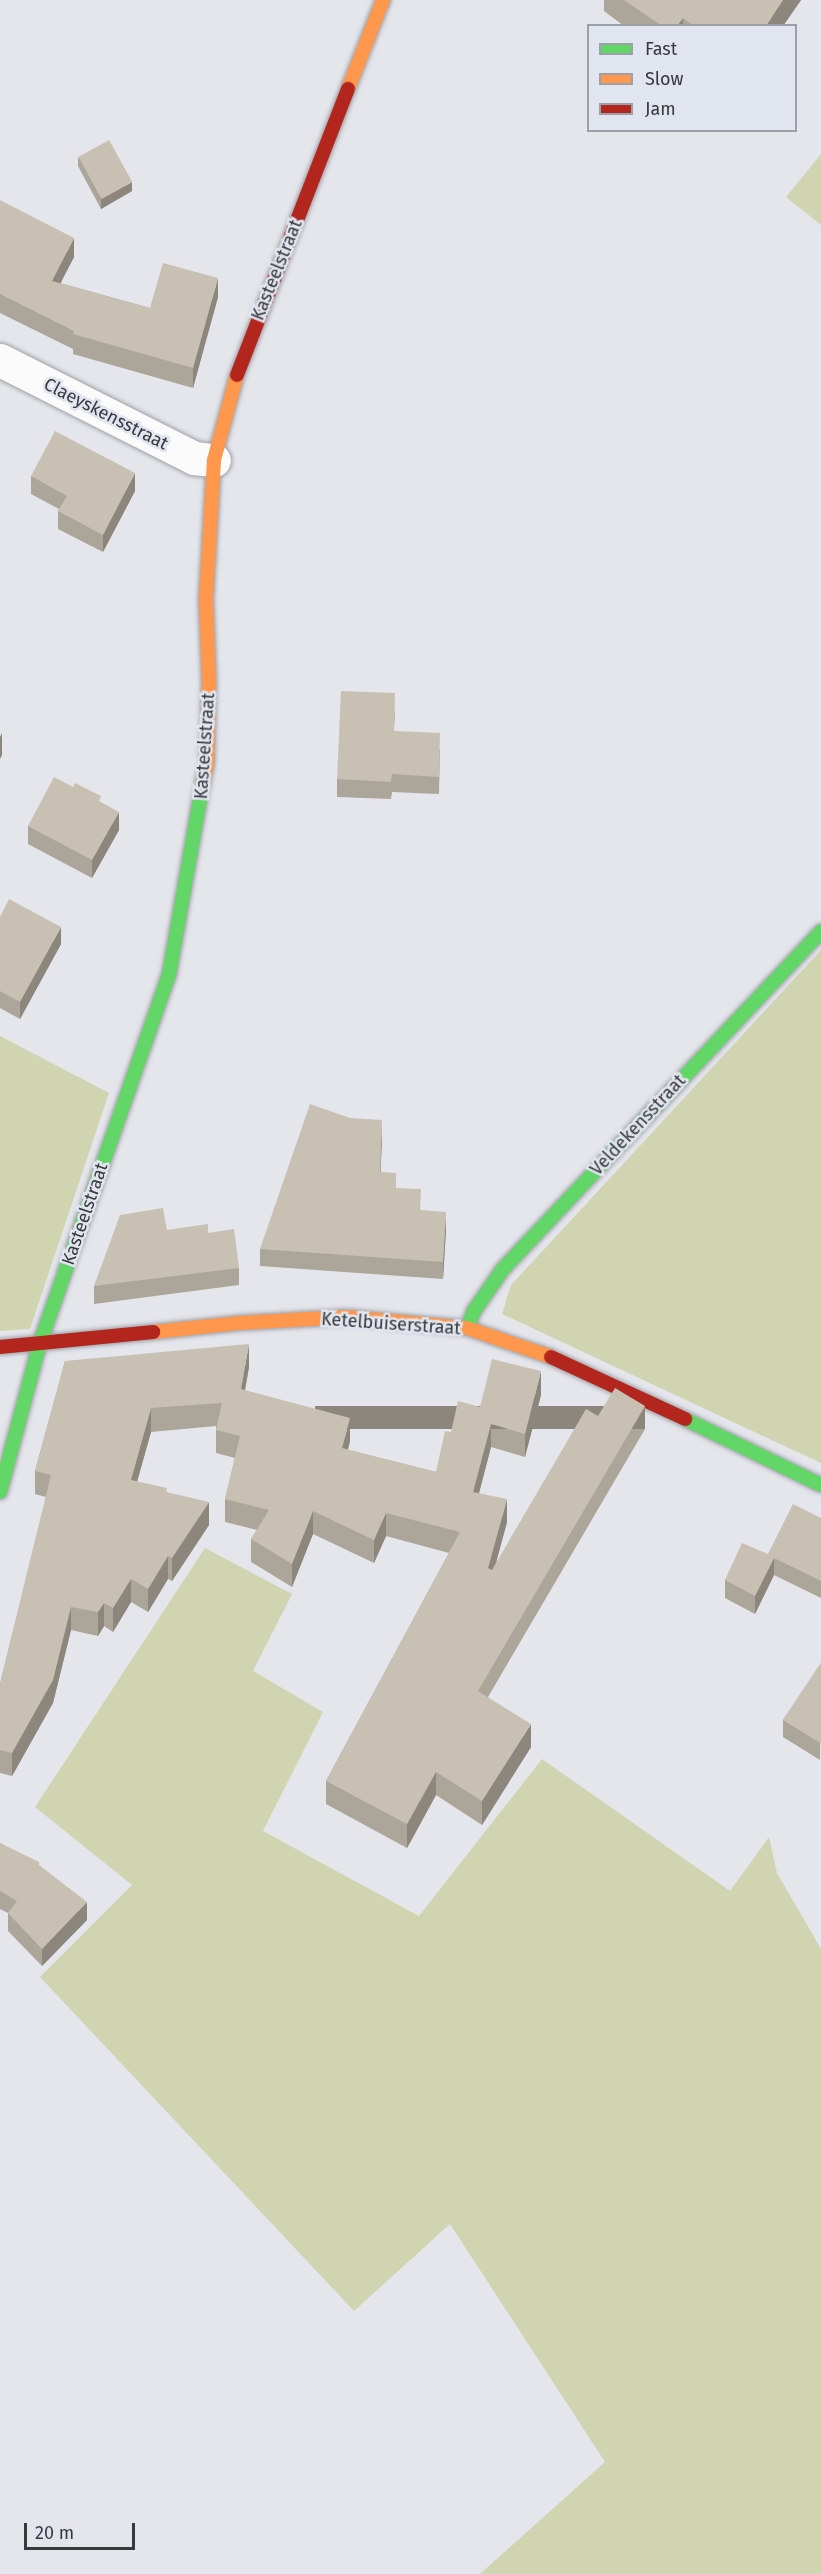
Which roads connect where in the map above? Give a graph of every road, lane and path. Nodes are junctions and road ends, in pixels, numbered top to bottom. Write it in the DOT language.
graph roads {
  1 [pos="383,0"];
  2 [pos="0,360"];
  3 [pos="214,460"];
  4 [pos="821,931"];
  5 [pos="467,1328"];
  6 [pos="40,1343"];
  7 [pos="0,1347"];
  8 [pos="821,1485"];
  9 [pos="0,1492"];
  1 -- 3 [label="street, Kasteelstraat"];
  2 -- 3 [label="street, Claeyskensstraat"];
  3 -- 6 [label="street, Kasteelstraat"];
  4 -- 5 [label="street, Veldekensstraat"];
  5 -- 6 [label="street, Ketelbuiserstraat"];
  5 -- 8 [label="street, Ketelbuiserstraat"];
  6 -- 7 [label="street, Ketelbuiserstraat"];
  6 -- 9 [label="street, Kasteelstraat"];
}
